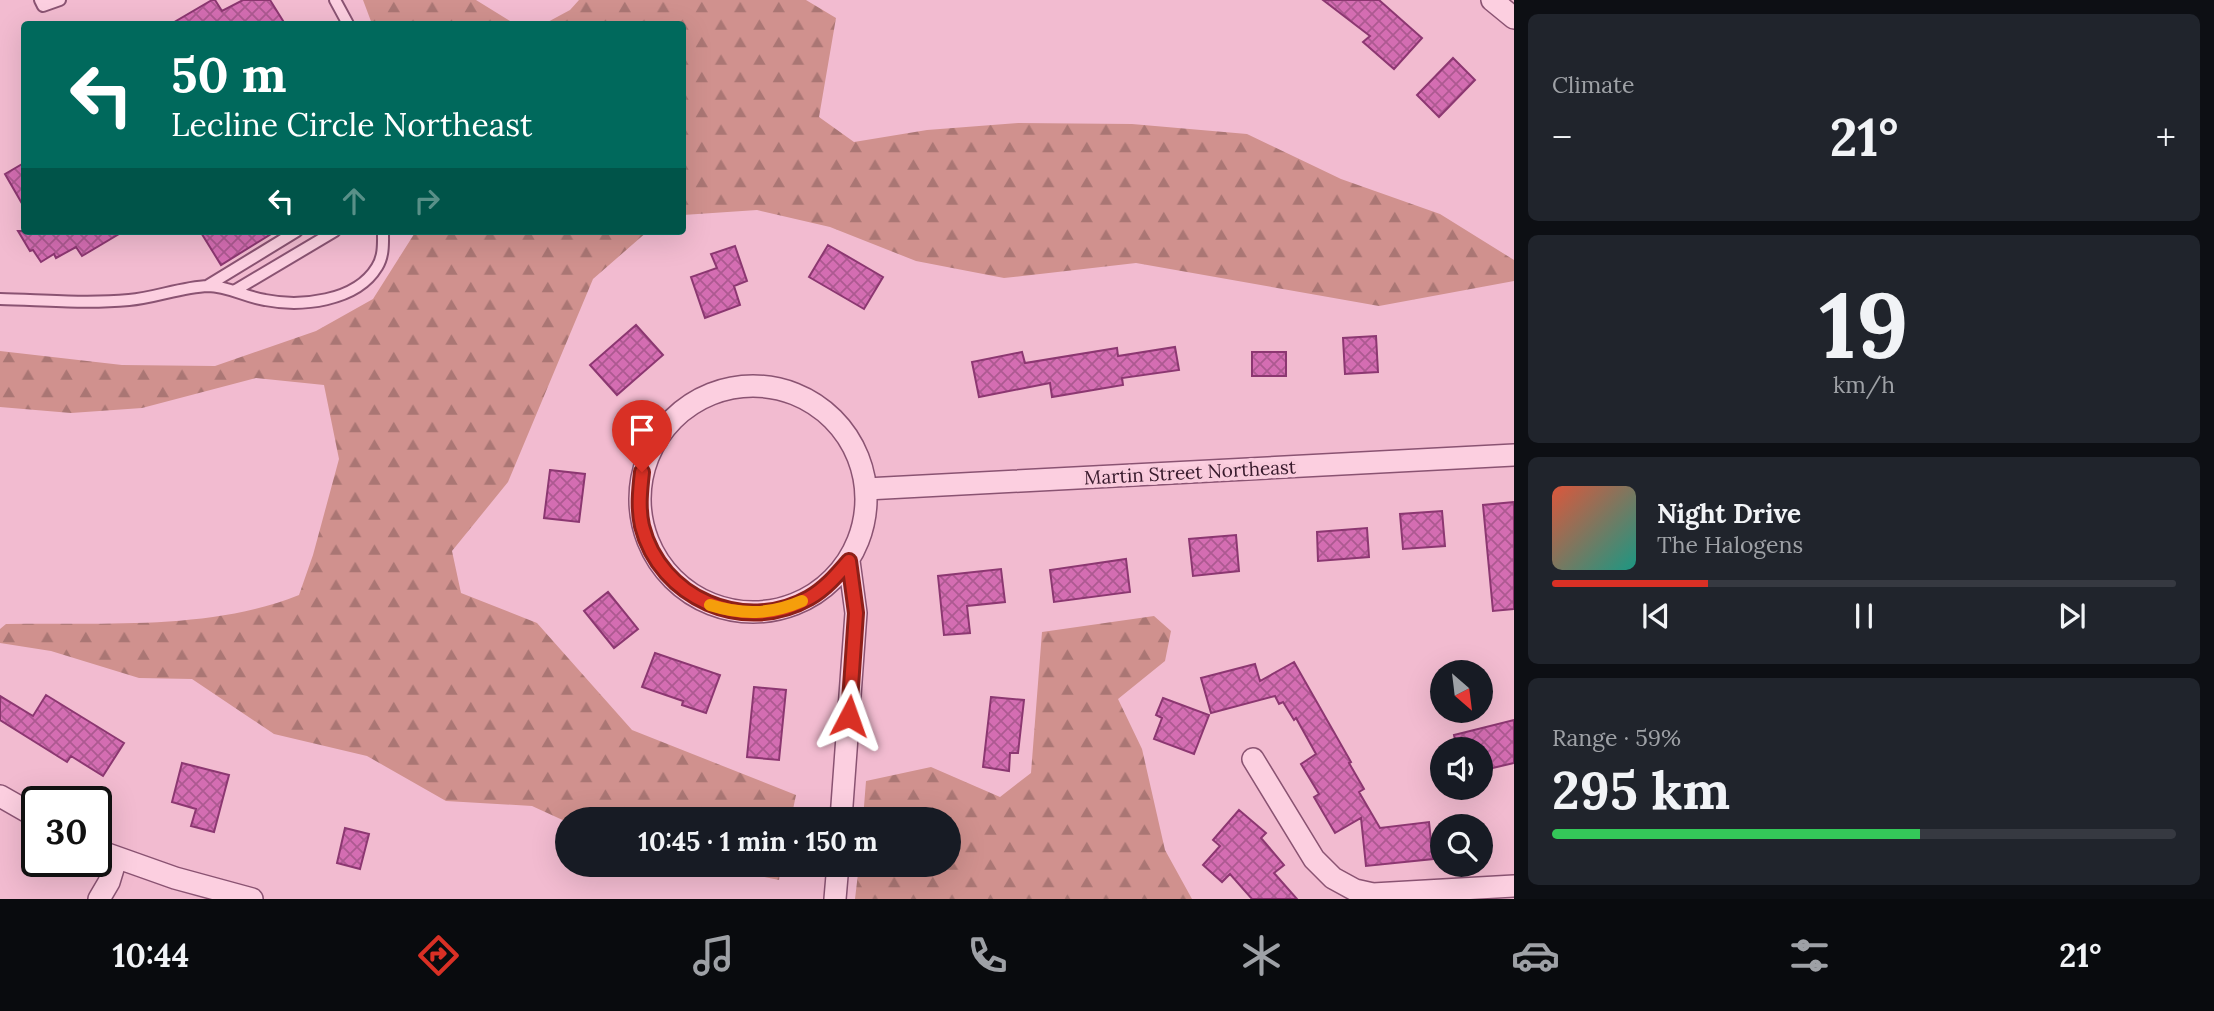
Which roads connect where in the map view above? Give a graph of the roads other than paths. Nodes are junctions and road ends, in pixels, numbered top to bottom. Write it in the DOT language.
graph roads {
  1 [pos="40,0"];
  2 [pos="60,0"];
  3 [pos="335,0"];
  4 [pos="1492,0"];
  5 [pos="1514,18"];
  6 [pos="346,21"];
  7 [pos="290,235"];
  8 [pos="328,235"];
  9 [pos="383,235"];
  10 [pos="207,286"];
  11 [pos="234,290"];
  12 [pos="0,299"];
  13 [pos="1514,455"];
  14 [pos="866,489"];
  15 [pos="849,561"];
  16 [pos="1253,759"];
  17 [pos="0,796"];
  18 [pos="842,807"];
  19 [pos="21,808"];
  20 [pos="112,857"];
  21 [pos="108,877"];
  22 [pos="837,877"];
  23 [pos="1514,886"];
  24 [pos="99,899"];
  25 [pos="253,899"];
  26 [pos="835,899"];
  1 -- 2 [label="lane"];
  3 -- 6 [label="lane"];
  4 -- 5 [label="street"];
  7 -- 10 [label="lane"];
  8 -- 11 [label="lane"];
  9 -- 11 [label="lane"];
  10 -- 11 [label="lane"];
  10 -- 12 [label="lane"];
  13 -- 14 [label="street, Martin Street Northeast"];
  14 -- 15 [label="street"];
  14 -- 15 [label="street"];
  15 -- 18 [label="street"];
  16 -- 23 [label="street"];
  17 -- 19 [label="street"];
  20 -- 25 [label="street"];
  21 -- 24 [label="street"];
  22 -- 26 [label="street"];
}
